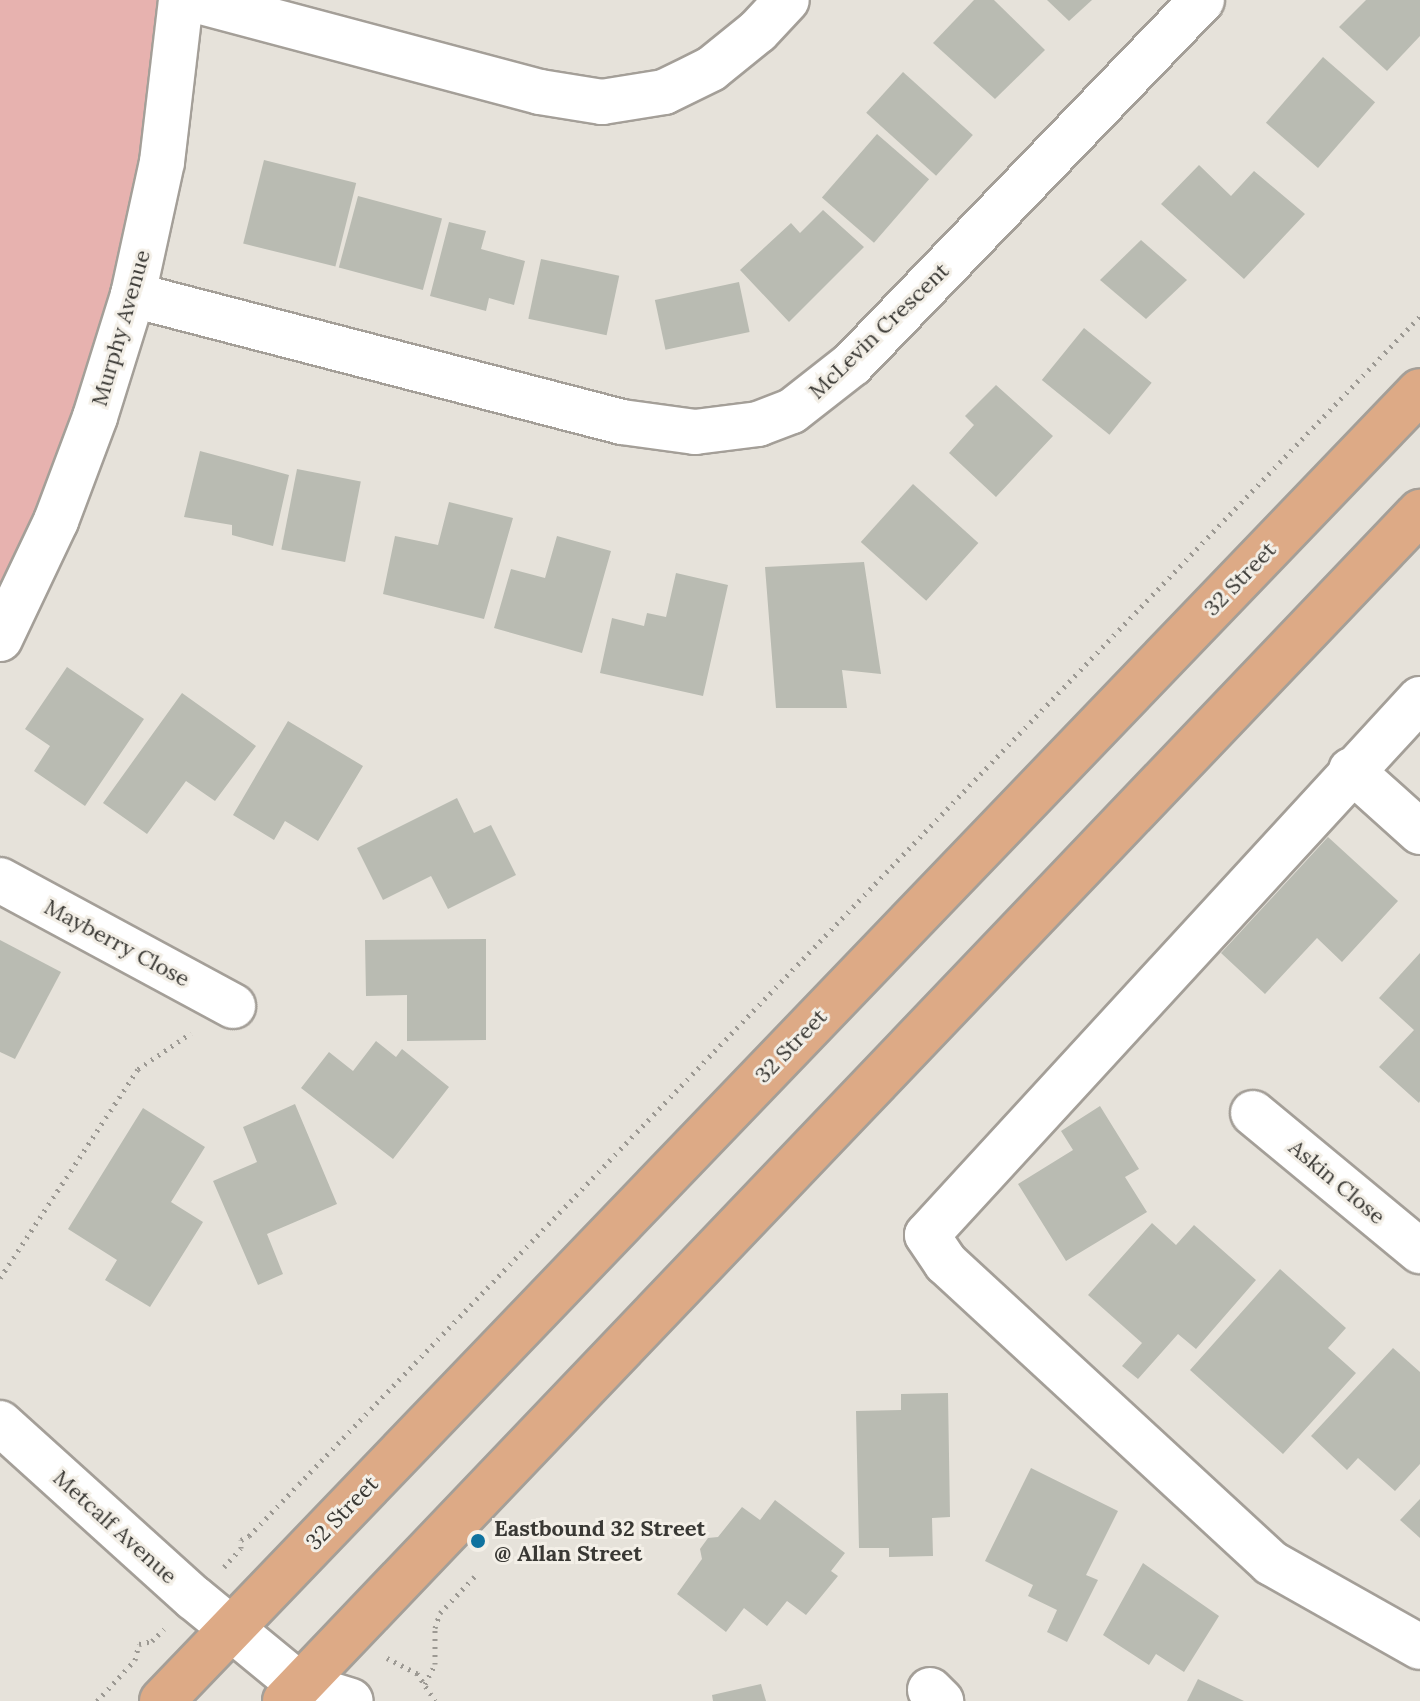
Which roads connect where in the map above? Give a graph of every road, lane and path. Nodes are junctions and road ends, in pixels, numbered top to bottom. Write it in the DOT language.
graph roads {
  1 [pos="181,0"];
  2 [pos="194,0"];
  3 [pos="787,0"];
  4 [pos="1202,0"];
  5 [pos="133,295"];
  6 [pos="1420,316"];
  7 [pos="1420,391"];
  8 [pos="1420,512"];
  9 [pos="0,639"];
  10 [pos="1420,699"];
  11 [pos="1351,770"];
  12 [pos="1420,832"];
  13 [pos="0,880"];
  14 [pos="233,1006"];
  15 [pos="1253,1113"];
  16 [pos="1420,1251"];
  17 [pos="0,1278"];
  18 [pos="0,1423"];
  19 [pos="241,1548"];
  20 [pos="475,1576"];
  21 [pos="231,1629"];
  22 [pos="145,1642"];
  23 [pos="1420,1647"];
  24 [pos="395,1661"];
  25 [pos="425,1684"];
  26 [pos="297,1696"];
  27 [pos="97,1701"];
  28 [pos="162,1701"];
  29 [pos="351,1701"];
  30 [pos="435,1701"];
  1 -- 5 [label="street, Murphy Avenue"];
  2 -- 3 [label="street"];
  4 -- 5 [label="street, McLevin Crescent"];
  5 -- 9 [label="street, Murphy Avenue"];
  6 -- 19 [label="path"];
  7 -- 21 [label="main road, 32 Street"];
  8 -- 26 [label="main road"];
  10 -- 11 [label="street"];
  11 -- 12 [label="street"];
  11 -- 23 [label="street"];
  13 -- 14 [label="street, Mayberry Close"];
  14 -- 17 [label="path"];
  15 -- 16 [label="street, Askin Close"];
  18 -- 21 [label="street, Metcalf Avenue"];
  20 -- 25 [label="path"];
  21 -- 26 [label="street, Metcalf Avenue"];
  21 -- 28 [label="main road, 32 Street"];
  22 -- 27 [label="path"];
  24 -- 25 [label="path"];
  25 -- 30 [label="path"];
  26 -- 29 [label="street"];
}
